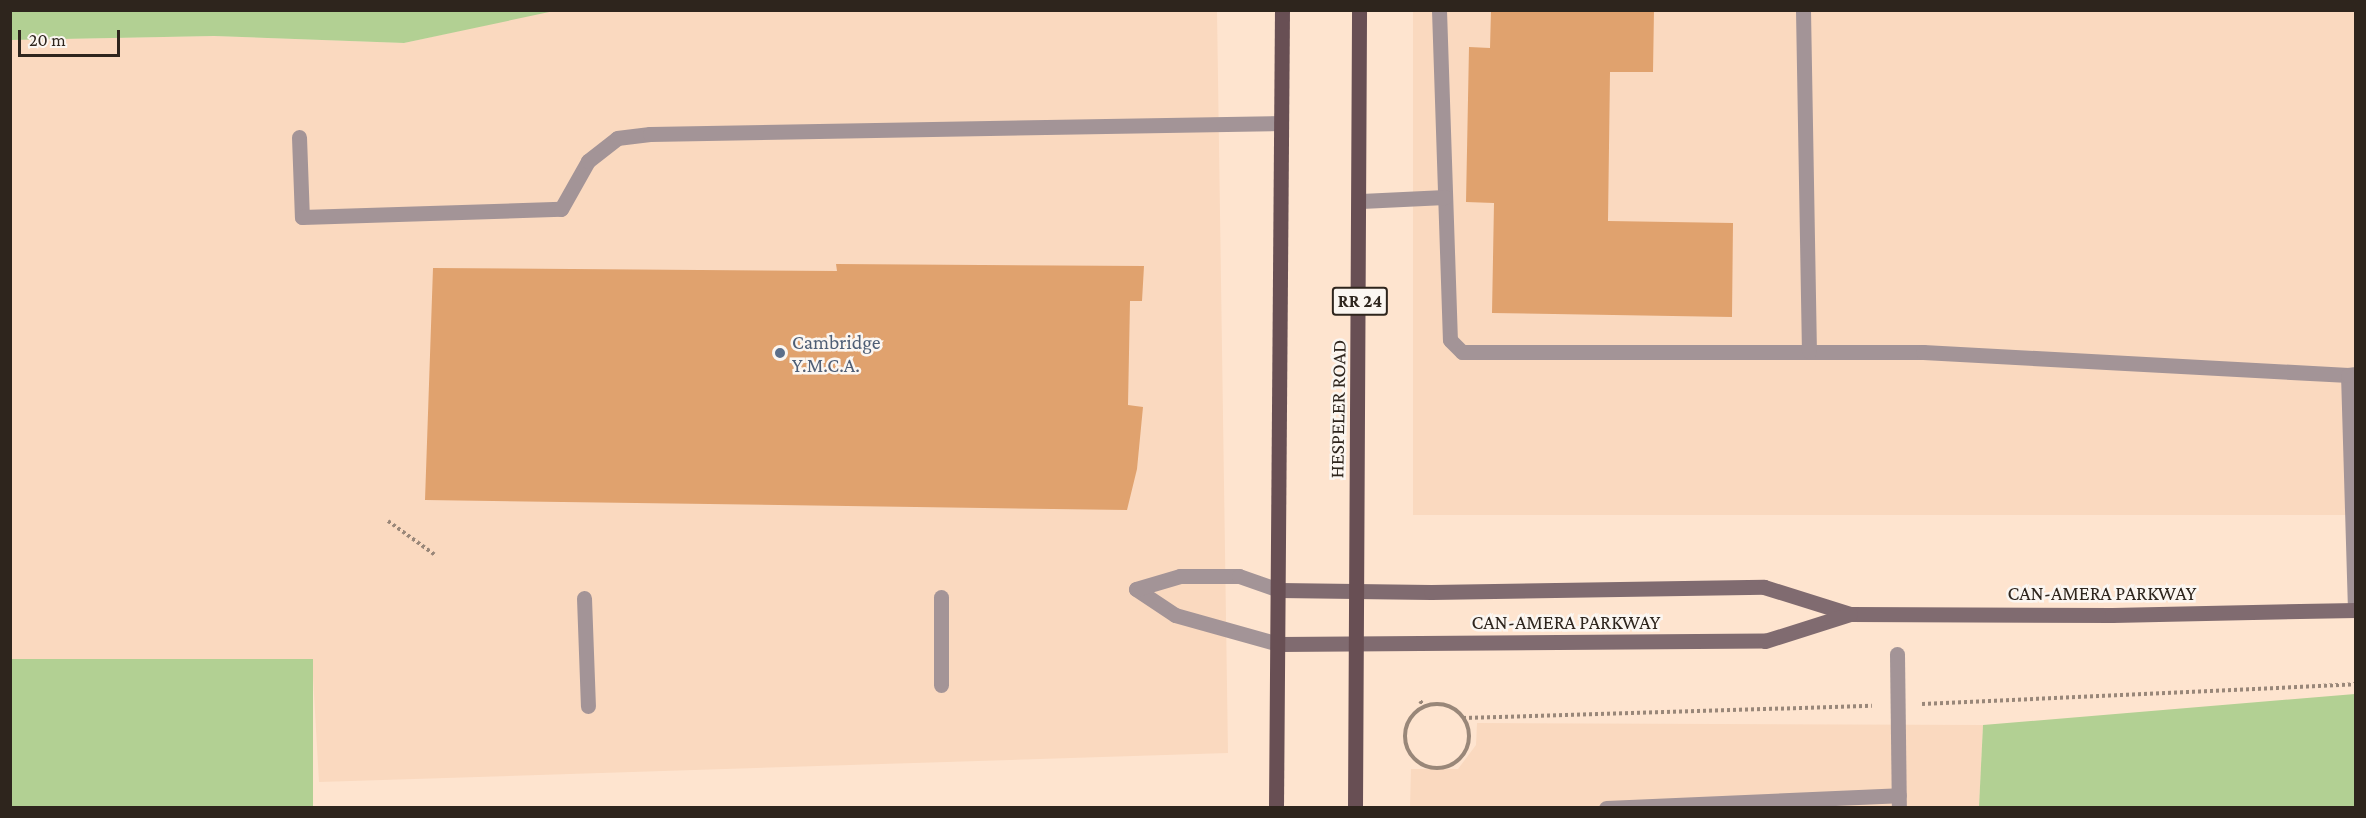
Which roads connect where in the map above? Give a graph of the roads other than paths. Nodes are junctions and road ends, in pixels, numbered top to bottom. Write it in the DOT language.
graph roads {
  1 [pos="1282,10"];
  2 [pos="1359,10"];
  3 [pos="1439,10"];
  4 [pos="1803,10"];
  5 [pos="1281,123"];
  6 [pos="299,137"];
  7 [pos="1445,197"];
  8 [pos="1361,201"];
  9 [pos="1809,351"];
  10 [pos="2352,375"];
  11 [pos="1279,590"];
  12 [pos="1357,591"];
  13 [pos="941,597"];
  14 [pos="584,598"];
  15 [pos="2355,610"];
  16 [pos="1850,614"];
  17 [pos="1279,644"];
  18 [pos="1356,644"];
  19 [pos="1897,654"];
  20 [pos="941,685"];
  21 [pos="588,706"];
  22 [pos="1899,801"];
  23 [pos="1276,807"];
  24 [pos="1355,807"];
  25 [pos="1606,807"];
  1 -- 5 [label="main road"];
  2 -- 8 [label="main road, HESPELER ROAD / RR 24"];
  3 -- 7 [label="lane"];
  4 -- 9 [label="lane"];
  5 -- 6 [label="lane"];
  5 -- 11 [label="main road"];
  7 -- 8 [label="lane"];
  7 -- 9 [label="lane"];
  8 -- 12 [label="main road, HESPELER ROAD / RR 24"];
  9 -- 10 [label="lane"];
  10 -- 15 [label="lane"];
  11 -- 12 [label="main road, CAN-AMERA PARKWAY"];
  11 -- 17 [label="main road"];
  11 -- 17 [label="lane"];
  12 -- 16 [label="main road, CAN-AMERA PARKWAY"];
  12 -- 18 [label="main road, HESPELER ROAD / RR 24"];
  13 -- 20 [label="lane"];
  14 -- 21 [label="lane"];
  15 -- 16 [label="main road, CAN-AMERA PARKWAY"];
  16 -- 18 [label="main road, CAN-AMERA PARKWAY"];
  17 -- 18 [label="main road, CAN-AMERA PARKWAY"];
  17 -- 23 [label="main road"];
  18 -- 24 [label="main road, HESPELER ROAD / RR 24"];
  19 -- 22 [label="lane"];
  22 -- 25 [label="lane"];
}
